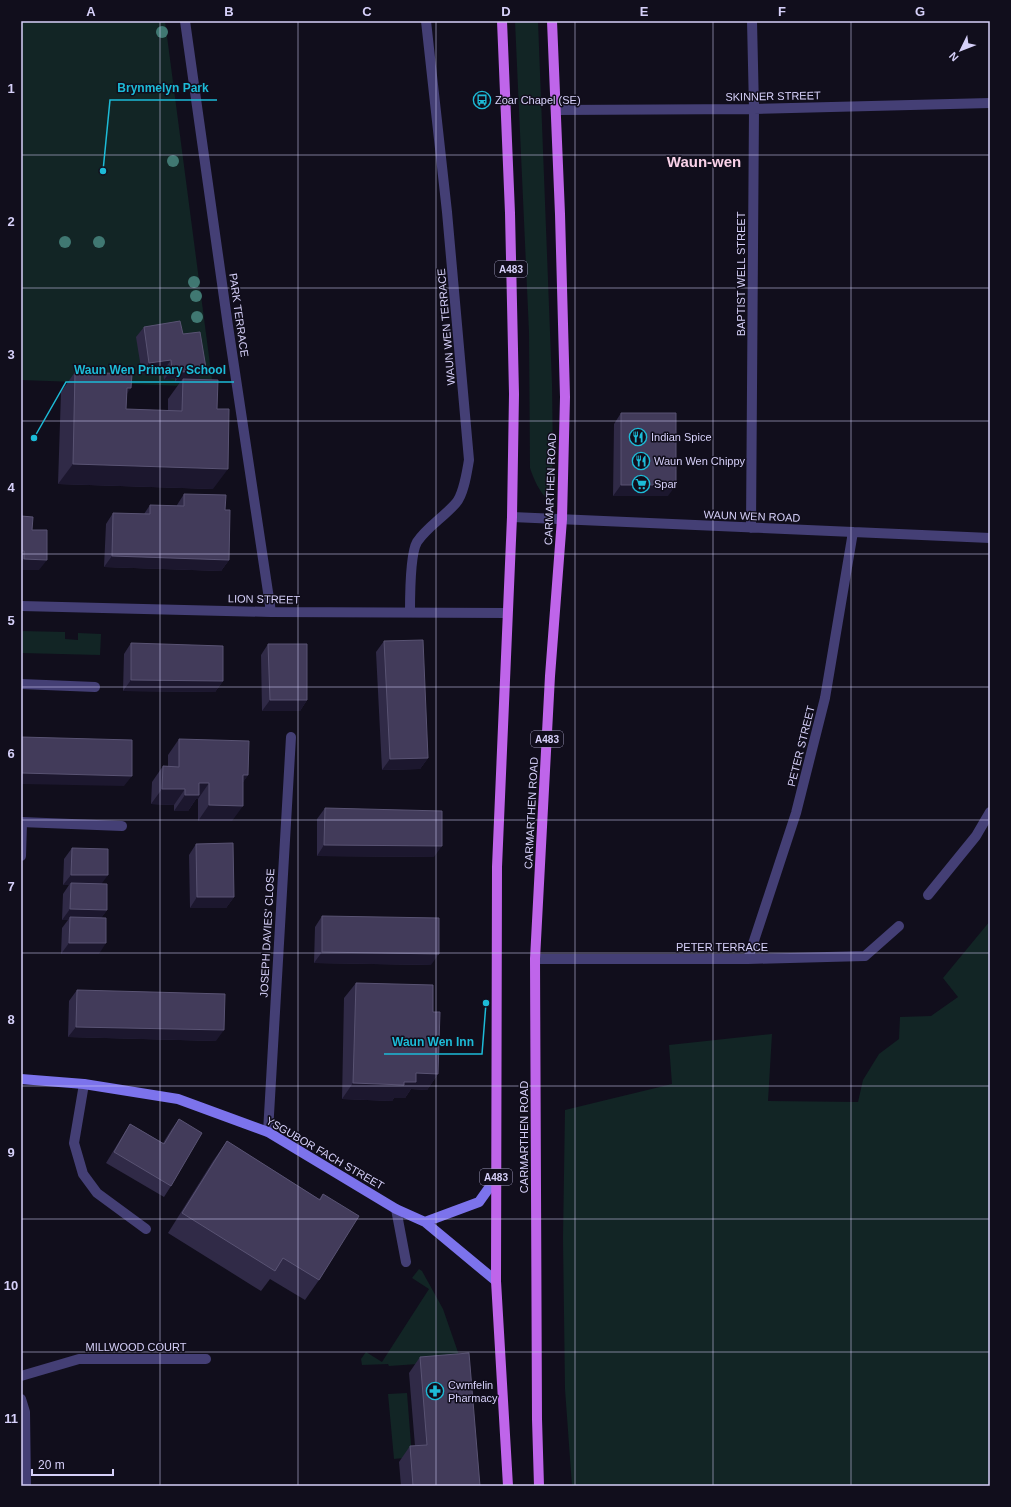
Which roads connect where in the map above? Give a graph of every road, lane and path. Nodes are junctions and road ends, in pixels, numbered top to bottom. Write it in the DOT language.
graph roads {
  1 [pos="185,21"];
  2 [pos="426,21"];
  3 [pos="502,21"];
  4 [pos="552,21"];
  5 [pos="752,21"];
  6 [pos="990,103"];
  7 [pos="754,109"];
  8 [pos="556,110"];
  9 [pos="512,517"];
  10 [pos="562,519"];
  11 [pos="751,528"];
  12 [pos="853,532"];
  13 [pos="990,538"];
  14 [pos="21,606"];
  15 [pos="272,612"];
  16 [pos="410,612"];
  17 [pos="507,612"];
  18 [pos="21,684"];
  19 [pos="95,687"];
  20 [pos="290,737"];
  21 [pos="990,812"];
  22 [pos="21,822"];
  23 [pos="122,826"];
  24 [pos="21,856"];
  25 [pos="928,895"];
  26 [pos="899,926"];
  27 [pos="535,959"];
  28 [pos="748,959"];
  29 [pos="21,1079"];
  30 [pos="84,1084"];
  31 [pos="268,1132"];
  32 [pos="496,1178"];
  33 [pos="396,1209"];
  34 [pos="425,1222"];
  35 [pos="146,1229"];
  36 [pos="406,1262"];
  37 [pos="496,1281"];
  38 [pos="206,1359"];
  39 [pos="21,1376"];
  40 [pos="21,1399"];
  41 [pos="26,1486"];
  42 [pos="508,1486"];
  43 [pos="540,1486"];
  1 -- 15 [label="street, PARK TERRACE"];
  2 -- 16 [label="street, WAUN WEN TERRACE"];
  3 -- 9 [label="main road, A483"];
  4 -- 8 [label="main road, CARMARTHEN ROAD / A483"];
  5 -- 7 [label="street, BAPTIST WELL STREET"];
  6 -- 7 [label="street, SKINNER STREET"];
  7 -- 8 [label="street, SKINNER STREET"];
  7 -- 11 [label="street, BAPTIST WELL STREET"];
  8 -- 10 [label="main road, CARMARTHEN ROAD / A483"];
  9 -- 10 [label="street, WAUN WEN ROAD"];
  9 -- 17 [label="main road, A483"];
  10 -- 11 [label="street, WAUN WEN ROAD"];
  10 -- 27 [label="main road, CARMARTHEN ROAD / A483"];
  11 -- 12 [label="street, WAUN WEN ROAD"];
  12 -- 13 [label="street, WAUN WEN ROAD"];
  12 -- 28 [label="street, PETER STREET"];
  14 -- 15 [label="street, LION STREET"];
  15 -- 16 [label="street, LION STREET"];
  16 -- 17 [label="street, LION STREET"];
  17 -- 32 [label="main road, A483"];
  18 -- 19 [label="street"];
  20 -- 31 [label="street, JOSEPH DAVIES' CLOSE"];
  21 -- 25 [label="street"];
  22 -- 23 [label="street"];
  22 -- 24 [label="street"];
  26 -- 28 [label="street, PETER TERRACE"];
  27 -- 28 [label="street, PETER TERRACE"];
  27 -- 43 [label="main road, CARMARTHEN ROAD / A483"];
  29 -- 30 [label="street, YSGUBOR FACH STREET"];
  30 -- 31 [label="street, YSGUBOR FACH STREET"];
  30 -- 35 [label="street"];
  31 -- 33 [label="street, YSGUBOR FACH STREET"];
  32 -- 34 [label="street"];
  32 -- 37 [label="main road, A483"];
  33 -- 34 [label="street, YSGUBOR FACH STREET"];
  33 -- 36 [label="street"];
  34 -- 37 [label="street, YSGUBOR FACH STREET"];
  37 -- 42 [label="main road, A483"];
  38 -- 39 [label="street, MILLWOOD COURT"];
  40 -- 41 [label="street"];
}
